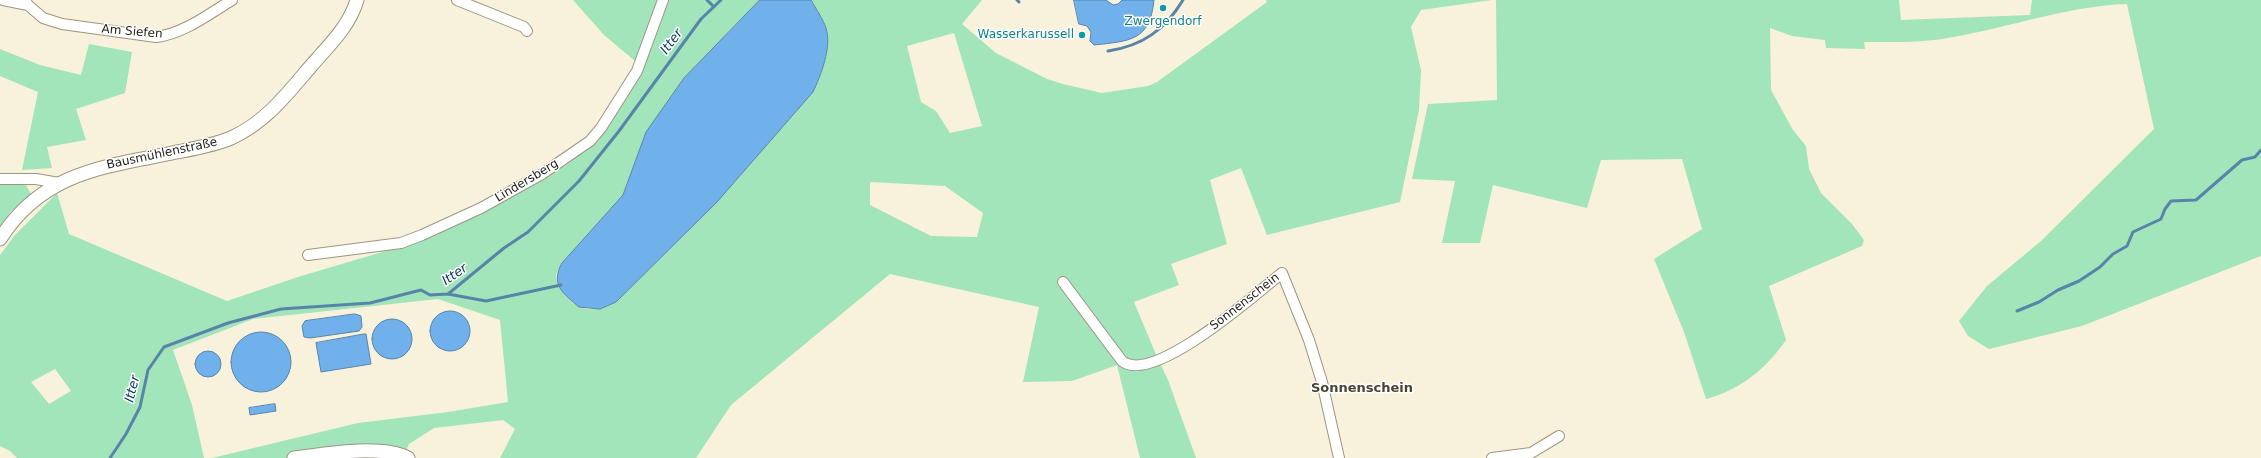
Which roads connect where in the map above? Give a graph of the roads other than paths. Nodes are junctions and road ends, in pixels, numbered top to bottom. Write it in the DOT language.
graph roads {
  1 [pos="4,0"];
  2 [pos="232,0"];
  3 [pos="357,0"];
  4 [pos="457,0"];
  5 [pos="663,0"];
  6 [pos="27,3"];
  7 [pos="527,31"];
  8 [pos="0,179"];
  9 [pos="59,183"];
  10 [pos="0,239"];
  11 [pos="308,255"];
  12 [pos="1063,282"];
  13 [pos="1559,436"];
  14 [pos="373,455"];
  15 [pos="294,458"];
  16 [pos="408,458"];
  17 [pos="1339,458"];
  18 [pos="1492,458"];
  1 -- 6 [label="street, Am Siefen"];
  2 -- 6 [label="street, Am Siefen"];
  3 -- 9 [label="street, Bausmühlenstraße"];
  4 -- 7 [label="street"];
  5 -- 11 [label="street, Lindersberg"];
  8 -- 9 [label="street"];
  9 -- 10 [label="street, Bausmühlenstraße"];
  12 -- 17 [label="street, Sonnenschein"];
  13 -- 18 [label="street"];
  14 -- 15 [label="street"];
  14 -- 16 [label="street"];
}
